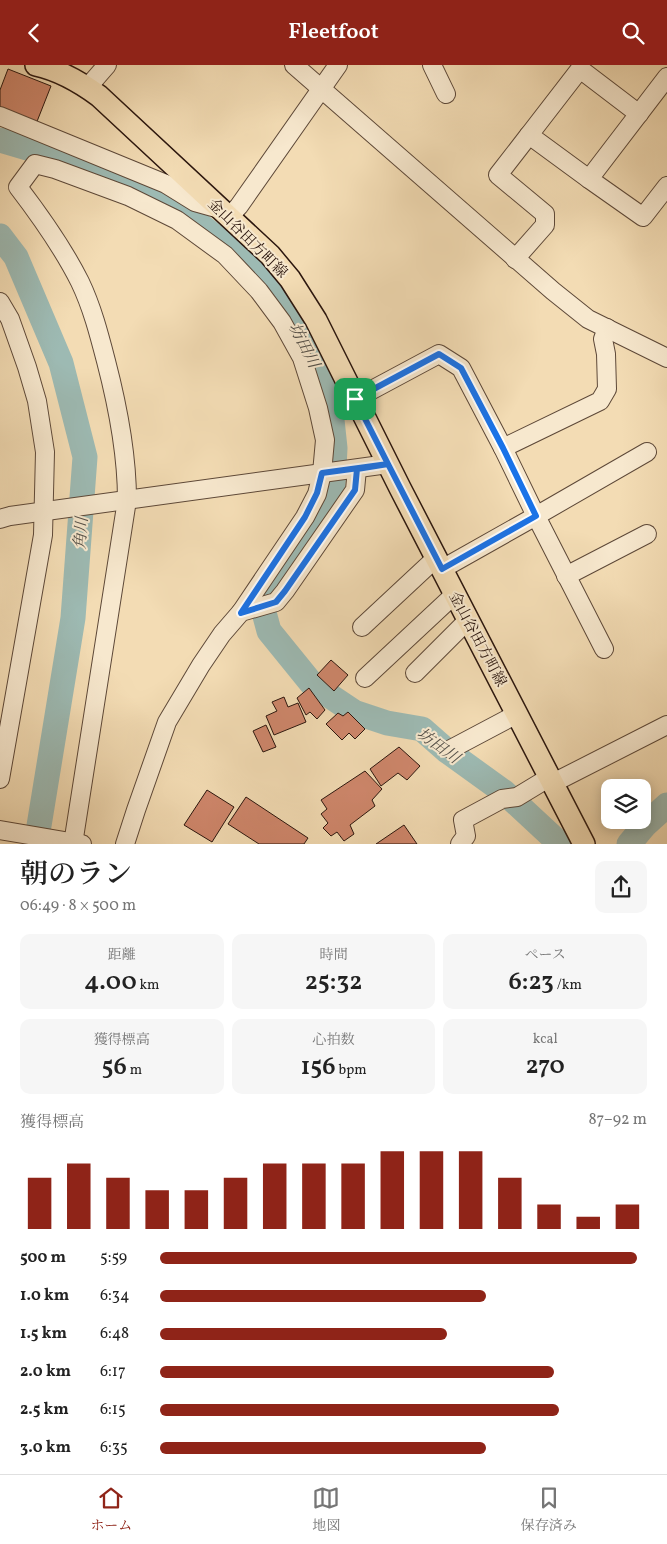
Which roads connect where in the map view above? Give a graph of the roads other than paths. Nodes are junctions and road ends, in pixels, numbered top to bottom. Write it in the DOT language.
graph roads {
  1 [pos="107,65"];
  2 [pos="294,65"];
  3 [pos="338,65"];
  4 [pos="432,65"];
  5 [pos="44,66"];
  6 [pos="667,77"];
  7 [pos="87,88"];
  8 [pos="322,89"];
  9 [pos="446,94"];
  10 [pos="640,114"];
  11 [pos="0,117"];
  12 [pos="529,135"];
  13 [pos="589,179"];
  14 [pos="667,186"];
  15 [pos="224,213"];
  16 [pos="515,259"];
  17 [pos="0,301"];
  18 [pos="607,328"];
  19 [pos="667,358"];
  20 [pos="355,399"];
  21 [pos="503,448"];
  22 [pos="647,452"];
  23 [pos="388,464"];
  24 [pos="353,469"];
  25 [pos="324,473"];
  26 [pos="126,500"];
  27 [pos="47,511"];
  28 [pos="536,516"];
  29 [pos="0,519"];
  30 [pos="647,534"];
  31 [pos="439,564"];
  32 [pos="566,576"];
  33 [pos="455,594"];
  34 [pos="241,613"];
  35 [pos="468,620"];
  36 [pos="362,627"];
  37 [pos="604,649"];
  38 [pos="415,673"];
  39 [pos="365,678"];
  40 [pos="517,714"];
  41 [pos="667,725"];
  42 [pos="451,749"];
  43 [pos="0,779"];
  44 [pos="552,780"];
  45 [pos="0,830"];
  46 [pos="74,843"];
  47 [pos="125,844"];
  48 [pos="460,844"];
  49 [pos="584,844"];
  1 -- 7 [label="street"];
  2 -- 8 [label="street"];
  3 -- 8 [label="street"];
  4 -- 9 [label="street"];
  5 -- 7 [label="main road, 金山谷田方町線"];
  6 -- 10 [label="street"];
  7 -- 15 [label="main road, 金山谷田方町線"];
  8 -- 15 [label="street"];
  8 -- 16 [label="street"];
  10 -- 12 [label="street"];
  10 -- 13 [label="street"];
  11 -- 15 [label="street"];
  12 -- 13 [label="street"];
  12 -- 16 [label="street"];
  13 -- 14 [label="street"];
  15 -- 20 [label="main road, 金山谷田方町線"];
  16 -- 18 [label="street"];
  17 -- 27 [label="street"];
  18 -- 19 [label="street"];
  18 -- 21 [label="street"];
  20 -- 21 [label="street"];
  20 -- 23 [label="main road, 金山谷田方町線"];
  21 -- 28 [label="street"];
  22 -- 28 [label="street"];
  23 -- 24 [label="street"];
  23 -- 31 [label="main road, 金山谷田方町線"];
  24 -- 25 [label="street"];
  24 -- 34 [label="street"];
  25 -- 26 [label="street"];
  25 -- 26 [label="street"];
  25 -- 34 [label="street"];
  26 -- 27 [label="street"];
  26 -- 46 [label="street"];
  27 -- 29 [label="street"];
  27 -- 43 [label="street"];
  28 -- 31 [label="street"];
  28 -- 32 [label="street"];
  30 -- 32 [label="street"];
  31 -- 33 [label="main road, 金山谷田方町線"];
  31 -- 36 [label="street"];
  32 -- 37 [label="street"];
  33 -- 35 [label="main road, 金山谷田方町線"];
  33 -- 39 [label="street"];
  34 -- 47 [label="street"];
  35 -- 38 [label="street"];
  35 -- 40 [label="main road, 金山谷田方町線"];
  40 -- 42 [label="street"];
  40 -- 44 [label="main road, 金山谷田方町線"];
  41 -- 44 [label="street"];
  44 -- 48 [label="street"];
  44 -- 49 [label="main road, 金山谷田方町線"];
  45 -- 46 [label="street"];
}
